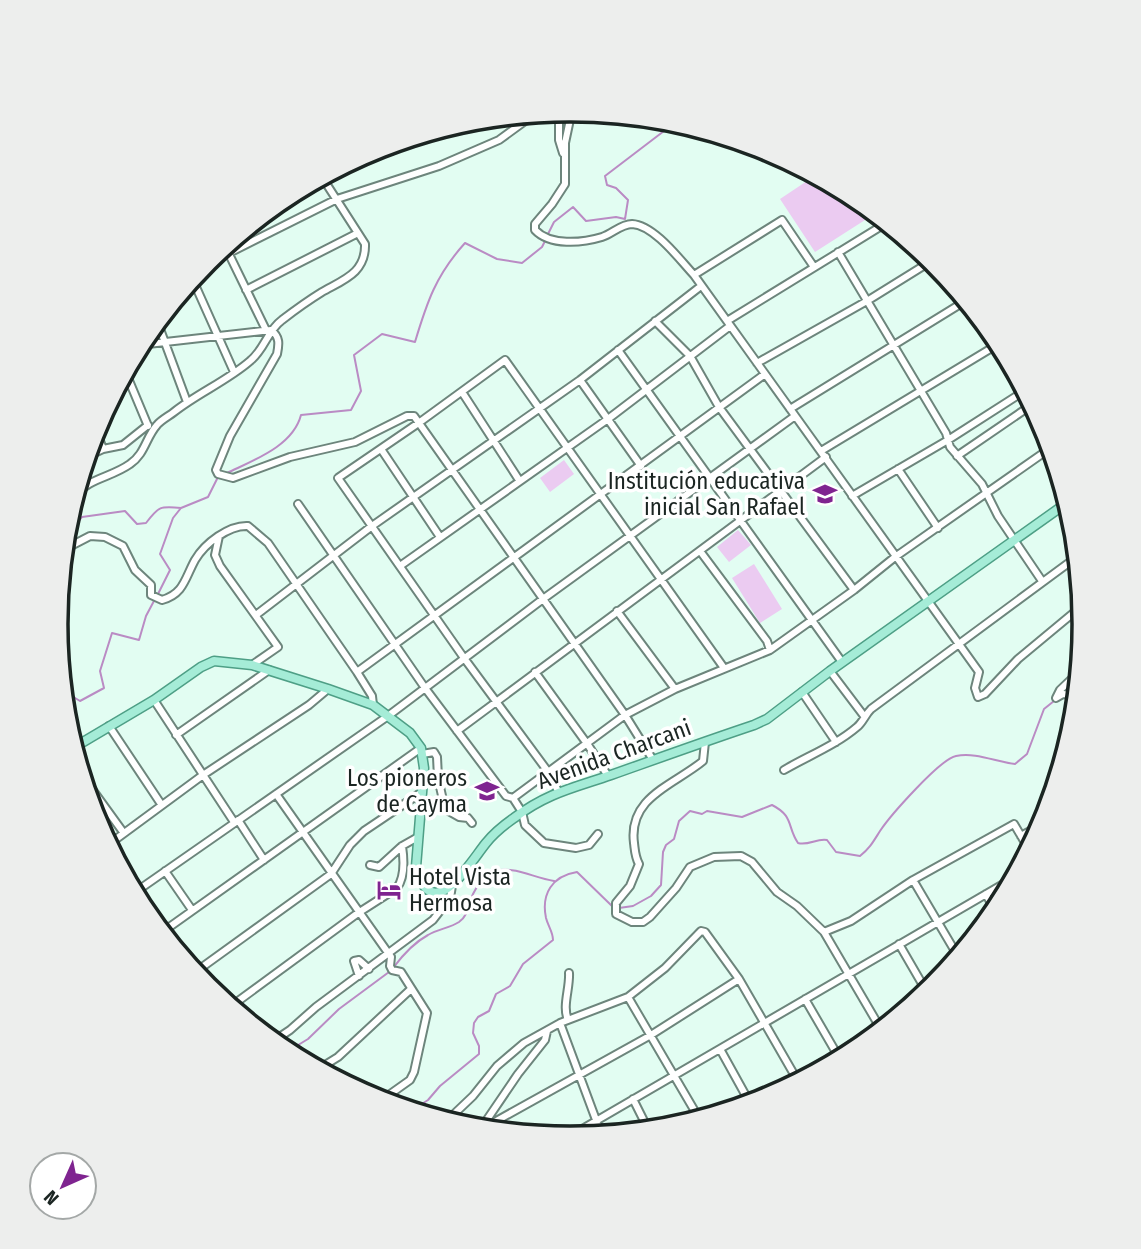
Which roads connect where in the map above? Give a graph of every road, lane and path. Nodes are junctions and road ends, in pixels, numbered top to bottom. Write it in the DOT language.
graph roads {
  1 [pos="559,122"];
  2 [pos="569,122"];
  3 [pos="519,125"];
  4 [pos="566,162"];
  5 [pos="328,185"];
  6 [pos="337,199"];
  7 [pos="878,228"];
  8 [pos="358,233"];
  9 [pos="237,249"];
  10 [pos="838,252"];
  11 [pos="230,255"];
  12 [pos="923,266"];
  13 [pos="814,267"];
  14 [pos="694,275"];
  15 [pos="701,286"];
  16 [pos="197,289"];
  17 [pos="246,290"];
  18 [pos="867,301"];
  19 [pos="958,305"];
  20 [pos="655,321"];
  21 [pos="728,323"];
  22 [pos="269,330"];
  23 [pos="162,333"];
  24 [pos="216,335"];
  25 [pos="165,342"];
  26 [pos="154,343"];
  27 [pos="892,346"];
  28 [pos="990,349"];
  29 [pos="618,350"];
  30 [pos="690,356"];
  31 [pos="757,363"];
  32 [pos="234,372"];
  33 [pos="765,374"];
  34 [pos="580,380"];
  35 [pos="130,383"];
  36 [pos="645,389"];
  37 [pos="462,392"];
  38 [pos="922,392"];
  39 [pos="1017,396"];
  40 [pos="187,402"];
  41 [pos="719,407"];
  42 [pos="541,408"];
  43 [pos="1025,410"];
  44 [pos="793,412"];
  45 [pos="608,419"];
  46 [pos="420,422"];
  47 [pos="148,425"];
  48 [pos="152,434"];
  49 [pos="680,437"];
  50 [pos="948,440"];
  51 [pos="494,441"];
  52 [pos="101,445"];
  53 [pos="567,447"];
  54 [pos="103,449"];
  55 [pos="381,449"];
  56 [pos="751,449"];
  57 [pos="99,451"];
  58 [pos="824,454"];
  59 [pos="1043,454"];
  60 [pos="957,456"];
  61 [pos="641,466"];
  62 [pos="898,468"];
  63 [pos="452,469"];
  64 [pos="711,478"];
  65 [pos="520,480"];
  66 [pos="89,484"];
  67 [pos="781,490"];
  68 [pos="987,494"];
  69 [pos="602,495"];
  70 [pos="852,496"];
  71 [pos="412,497"];
  72 [pos="298,504"];
  73 [pos="480,508"];
  74 [pos="1059,509"];
  75 [pos="741,520"];
  76 [pos="372,526"];
  77 [pos="937,528"];
  78 [pos="219,536"];
  79 [pos="631,536"];
  80 [pos="440,537"];
  81 [pos="1015,540"];
  82 [pos="75,544"];
  83 [pos="699,551"];
  84 [pos="334,556"];
  85 [pos="512,557"];
  86 [pos="895,557"];
  87 [pos="1068,563"];
  88 [pos="400,566"];
  89 [pos="661,578"];
  90 [pos="1042,581"];
  91 [pos="295,584"];
  92 [pos="854,590"];
  93 [pos="543,599"];
  94 [pos="927,602"];
  95 [pos="617,611"];
  96 [pos="1073,614"];
  97 [pos="257,615"];
  98 [pos="433,616"];
  99 [pos="813,620"];
  100 [pos="574,643"];
  101 [pos="395,645"];
  102 [pos="958,645"];
  103 [pos="770,650"];
  104 [pos="464,658"];
  105 [pos="842,662"];
  106 [pos="252,665"];
  107 [pos="724,668"];
  108 [pos="269,670"];
  109 [pos="830,671"];
  110 [pos="357,672"];
  111 [pos="535,672"];
  112 [pos="1069,681"];
  113 [pos="425,688"];
  114 [pos="328,689"];
  115 [pos="675,690"];
  116 [pos="802,692"];
  117 [pos="1067,695"];
  118 [pos="154,700"];
  119 [pos="496,702"];
  120 [pos="373,705"];
  121 [pos="625,715"];
  122 [pos="388,716"];
  123 [pos="864,716"];
  124 [pos="109,726"];
  125 [pos="457,731"];
  126 [pos="176,735"];
  127 [pos="82,742"];
  128 [pos="705,742"];
  129 [pos="836,742"];
  130 [pos="588,745"];
  131 [pos="421,751"];
  132 [pos="653,760"];
  133 [pos="784,769"];
  134 [pos="549,773"];
  135 [pos="203,775"];
  136 [pos="424,775"];
  137 [pos="608,776"];
  138 [pos="438,781"];
  139 [pos="558,791"];
  140 [pos="422,792"];
  141 [pos="276,794"];
  142 [pos="513,798"];
  143 [pos="100,800"];
  144 [pos="162,804"];
  145 [pos="522,812"];
  146 [pos="236,821"];
  147 [pos="472,823"];
  148 [pos="123,832"];
  149 [pos="302,832"];
  150 [pos="1028,832"];
  151 [pos="598,834"];
  152 [pos="1021,836"];
  153 [pos="418,837"];
  154 [pos="116,838"];
  155 [pos="1024,841"];
  156 [pos="402,846"];
  157 [pos="264,860"];
  158 [pos="370,865"];
  159 [pos="165,871"];
  160 [pos="331,874"];
  161 [pos="913,880"];
  162 [pos="452,886"];
  163 [pos="143,887"];
  164 [pos="998,887"];
  165 [pos="986,894"];
  166 [pos="990,901"];
  167 [pos="192,910"];
  168 [pos="358,914"];
  169 [pos="938,922"];
  170 [pos="170,927"];
  171 [pos="824,932"];
  172 [pos="899,944"];
  173 [pos="954,949"];
  174 [pos="389,955"];
  175 [pos="203,967"];
  176 [pos="369,969"];
  177 [pos="569,973"];
  178 [pos="849,974"];
  179 [pos="359,976"];
  180 [pos="739,979"];
  181 [pos="922,983"];
  182 [pos="411,989"];
  183 [pos="628,997"];
  184 [pos="805,999"];
  185 [pos="238,1001"];
  186 [pos="568,1020"];
  187 [pos="765,1022"];
  188 [pos="878,1022"];
  189 [pos="560,1023"];
  190 [pos="547,1031"];
  191 [pos="282,1035"];
  192 [pos="651,1035"];
  193 [pos="720,1049"];
  194 [pos="835,1051"];
  195 [pos="327,1064"];
  196 [pos="794,1074"];
  197 [pos="580,1075"];
  198 [pos="674,1075"];
  199 [pos="391,1094"];
  200 [pos="746,1095"];
  201 [pos="632,1100"];
  202 [pos="695,1111"];
  203 [pos="455,1113"];
  204 [pos="488,1119"];
  205 [pos="596,1120"];
  206 [pos="497,1121"];
  207 [pos="643,1121"];
  208 [pos="598,1126"];
  209 [pos="585,1127"];
  1 -- 4 [label="street"];
  2 -- 4 [label="street"];
  3 -- 6 [label="street"];
  4 -- 14 [label="street"];
  5 -- 6 [label="street"];
  6 -- 8 [label="street"];
  6 -- 9 [label="street"];
  7 -- 10 [label="street"];
  8 -- 17 [label="street"];
  8 -- 22 [label="street"];
  10 -- 13 [label="street"];
  10 -- 18 [label="street"];
  11 -- 17 [label="street"];
  12 -- 18 [label="street"];
  13 -- 14 [label="street"];
  13 -- 21 [label="street"];
  14 -- 15 [label="street"];
  15 -- 20 [label="street"];
  15 -- 21 [label="street"];
  16 -- 24 [label="street"];
  17 -- 22 [label="street"];
  18 -- 27 [label="street"];
  18 -- 31 [label="street"];
  19 -- 27 [label="street"];
  20 -- 29 [label="street"];
  20 -- 30 [label="street"];
  21 -- 30 [label="street"];
  21 -- 31 [label="street"];
  22 -- 24 [label="street"];
  22 -- 32 [label="street"];
  22 -- 46 [label="street"];
  23 -- 25 [label="street"];
  24 -- 25 [label="street"];
  24 -- 32 [label="street"];
  25 -- 26 [label="street"];
  25 -- 40 [label="street"];
  27 -- 38 [label="street"];
  27 -- 44 [label="street"];
  28 -- 38 [label="street"];
  29 -- 34 [label="street"];
  29 -- 36 [label="street"];
  30 -- 36 [label="street"];
  30 -- 41 [label="street"];
  31 -- 33 [label="street"];
  32 -- 40 [label="street"];
  33 -- 41 [label="street"];
  33 -- 44 [label="street"];
  34 -- 42 [label="street"];
  34 -- 45 [label="street"];
  35 -- 47 [label="street"];
  36 -- 45 [label="street"];
  36 -- 49 [label="street"];
  37 -- 42 [label="street"];
  37 -- 46 [label="street"];
  37 -- 51 [label="street"];
  38 -- 50 [label="street"];
  38 -- 58 [label="street"];
  39 -- 50 [label="street"];
  40 -- 48 [label="street"];
  41 -- 49 [label="street"];
  41 -- 56 [label="street"];
  42 -- 51 [label="street"];
  42 -- 53 [label="street"];
  43 -- 60 [label="street"];
  44 -- 56 [label="street"];
  44 -- 58 [label="street"];
  45 -- 53 [label="street"];
  45 -- 61 [label="street"];
  46 -- 55 [label="street"];
  46 -- 63 [label="street"];
  47 -- 48 [label="street"];
  47 -- 54 [label="street"];
  48 -- 66 [label="street"];
  49 -- 61 [label="street"];
  49 -- 64 [label="street"];
  50 -- 60 [label="street"];
  50 -- 62 [label="street"];
  51 -- 63 [label="street"];
  51 -- 65 [label="street"];
  52 -- 54 [label="street"];
  53 -- 65 [label="street"];
  53 -- 69 [label="street"];
  54 -- 57 [label="street"];
  55 -- 71 [label="street"];
  55 -- 76 [label="street"];
  56 -- 64 [label="street"];
  56 -- 67 [label="street"];
  58 -- 67 [label="street"];
  58 -- 70 [label="street"];
  59 -- 68 [label="street"];
  60 -- 68 [label="street"];
  61 -- 69 [label="street"];
  62 -- 70 [label="street"];
  62 -- 77 [label="street"];
  63 -- 71 [label="street"];
  63 -- 73 [label="street"];
  64 -- 75 [label="street"];
  64 -- 79 [label="street"];
  65 -- 73 [label="street"];
  67 -- 75 [label="street"];
  67 -- 92 [label="street"];
  68 -- 77 [label="street"];
  68 -- 81 [label="street"];
  69 -- 79 [label="street"];
  69 -- 85 [label="street"];
  70 -- 86 [label="street"];
  71 -- 76 [label="street"];
  71 -- 80 [label="street"];
  72 -- 84 [label="street"];
  73 -- 80 [label="street"];
  73 -- 85 [label="street"];
  74 -- 81 [label="main road, Avenida Charcani"];
  75 -- 83 [label="street"];
  75 -- 99 [label="street"];
  76 -- 84 [label="street"];
  76 -- 88 [label="street"];
  77 -- 86 [label="street"];
  78 -- 82 [label="street"];
  78 -- 91 [label="street"];
  78 -- 97 [label="street"];
  79 -- 89 [label="street"];
  79 -- 93 [label="street"];
  80 -- 88 [label="street"];
  81 -- 90 [label="street"];
  81 -- 94 [label="main road, Avenida Charcani"];
  83 -- 89 [label="street"];
  83 -- 103 [label="street"];
  84 -- 91 [label="street"];
  84 -- 101 [label="street"];
  85 -- 93 [label="street"];
  85 -- 98 [label="street"];
  86 -- 92 [label="street"];
  86 -- 94 [label="street"];
  87 -- 90 [label="street"];
  88 -- 98 [label="street"];
  89 -- 95 [label="street"];
  89 -- 107 [label="street"];
  90 -- 102 [label="street"];
  91 -- 97 [label="street"];
  91 -- 110 [label="street"];
  92 -- 99 [label="street"];
  93 -- 100 [label="street"];
  93 -- 104 [label="street"];
  94 -- 102 [label="street"];
  94 -- 105 [label="main road, Avenida Charcani"];
  95 -- 100 [label="street"];
  95 -- 115 [label="street"];
  96 -- 102 [label="street"];
  97 -- 106 [label="street"];
  98 -- 101 [label="street"];
  98 -- 104 [label="street"];
  99 -- 103 [label="street"];
  99 -- 105 [label="street"];
  100 -- 111 [label="street"];
  100 -- 121 [label="street"];
  101 -- 110 [label="street"];
  101 -- 113 [label="street"];
  102 -- 123 [label="street"];
  103 -- 107 [label="street"];
  104 -- 113 [label="street"];
  104 -- 119 [label="street"];
  105 -- 109 [label="main road, Avenida Charcani"];
  106 -- 108 [label="main road"];
  106 -- 118 [label="main road"];
  107 -- 115 [label="street"];
  108 -- 114 [label="main road"];
  108 -- 126 [label="street"];
  109 -- 116 [label="main road, Avenida Charcani"];
  109 -- 123 [label="street"];
  110 -- 120 [label="street"];
  111 -- 119 [label="street"];
  111 -- 130 [label="street"];
  112 -- 117 [label="street"];
  113 -- 122 [label="street"];
  113 -- 125 [label="street"];
  114 -- 120 [label="main road"];
  114 -- 135 [label="street"];
  115 -- 121 [label="street"];
  116 -- 128 [label="main road, Avenida Charcani"];
  116 -- 129 [label="street"];
  118 -- 124 [label="main road"];
  118 -- 126 [label="street"];
  119 -- 125 [label="street"];
  119 -- 134 [label="street"];
  120 -- 122 [label="main road"];
  121 -- 130 [label="street"];
  121 -- 132 [label="street"];
  122 -- 131 [label="main road"];
  122 -- 141 [label="street"];
  123 -- 129 [label="street"];
  124 -- 127 [label="main road"];
  124 -- 144 [label="street"];
  125 -- 142 [label="street"];
  126 -- 135 [label="street"];
  128 -- 132 [label="main road, Avenida Charcani"];
  128 -- 171 [label="street"];
  129 -- 133 [label="street"];
  130 -- 134 [label="street"];
  130 -- 137 [label="street"];
  131 -- 136 [label="main road"];
  131 -- 138 [label="street"];
  131 -- 149 [label="street"];
  132 -- 137 [label="main road, Avenida Charcani"];
  134 -- 139 [label="street"];
  134 -- 142 [label="street"];
  135 -- 144 [label="street"];
  135 -- 146 [label="street"];
  136 -- 138 [label="street"];
  136 -- 140 [label="main road"];
  137 -- 139 [label="main road, Avenida Charcani"];
  138 -- 147 [label="street"];
  139 -- 145 [label="main road, Avenida Charcani"];
  140 -- 153 [label="main road"];
  140 -- 160 [label="street"];
  141 -- 146 [label="street"];
  141 -- 149 [label="street"];
  142 -- 145 [label="street"];
  143 -- 148 [label="street"];
  144 -- 148 [label="street"];
  145 -- 151 [label="street"];
  145 -- 162 [label="main road, Avenida Charcani"];
  146 -- 157 [label="street"];
  146 -- 159 [label="street"];
  148 -- 154 [label="street"];
  149 -- 157 [label="street"];
  149 -- 160 [label="street"];
  150 -- 152 [label="street"];
  152 -- 155 [label="street"];
  152 -- 161 [label="street"];
  153 -- 156 [label="street"];
  153 -- 162 [label="main road"];
  156 -- 158 [label="street"];
  156 -- 168 [label="street"];
  157 -- 167 [label="street"];
  159 -- 163 [label="street"];
  159 -- 167 [label="street"];
  160 -- 168 [label="street"];
  160 -- 175 [label="street"];
  161 -- 169 [label="street"];
  161 -- 171 [label="street"];
  162 -- 174 [label="street"];
  164 -- 165 [label="street"];
  165 -- 166 [label="street"];
  165 -- 169 [label="street"];
  167 -- 170 [label="street"];
  168 -- 174 [label="street"];
  168 -- 185 [label="street"];
  169 -- 172 [label="street"];
  169 -- 173 [label="street"];
  171 -- 178 [label="street"];
  172 -- 178 [label="street"];
  172 -- 181 [label="street"];
  174 -- 176 [label="street"];
  174 -- 182 [label="street"];
  176 -- 179 [label="street"];
  176 -- 179 [label="street"];
  177 -- 186 [label="street"];
  178 -- 184 [label="street"];
  178 -- 188 [label="street"];
  179 -- 191 [label="street"];
  180 -- 183 [label="street"];
  180 -- 187 [label="street"];
  180 -- 192 [label="street"];
  182 -- 195 [label="street"];
  182 -- 199 [label="street"];
  183 -- 186 [label="street"];
  183 -- 192 [label="street"];
  184 -- 187 [label="street"];
  184 -- 194 [label="street"];
  186 -- 189 [label="street"];
  187 -- 193 [label="street"];
  187 -- 196 [label="street"];
  189 -- 190 [label="street"];
  189 -- 197 [label="street"];
  190 -- 203 [label="street"];
  190 -- 204 [label="street"];
  192 -- 197 [label="street"];
  192 -- 198 [label="street"];
  193 -- 198 [label="street"];
  193 -- 200 [label="street"];
  197 -- 205 [label="street"];
  197 -- 206 [label="street"];
  198 -- 201 [label="street"];
  198 -- 202 [label="street"];
  201 -- 205 [label="street"];
  201 -- 207 [label="street"];
  205 -- 208 [label="street"];
  205 -- 209 [label="street"];
}
